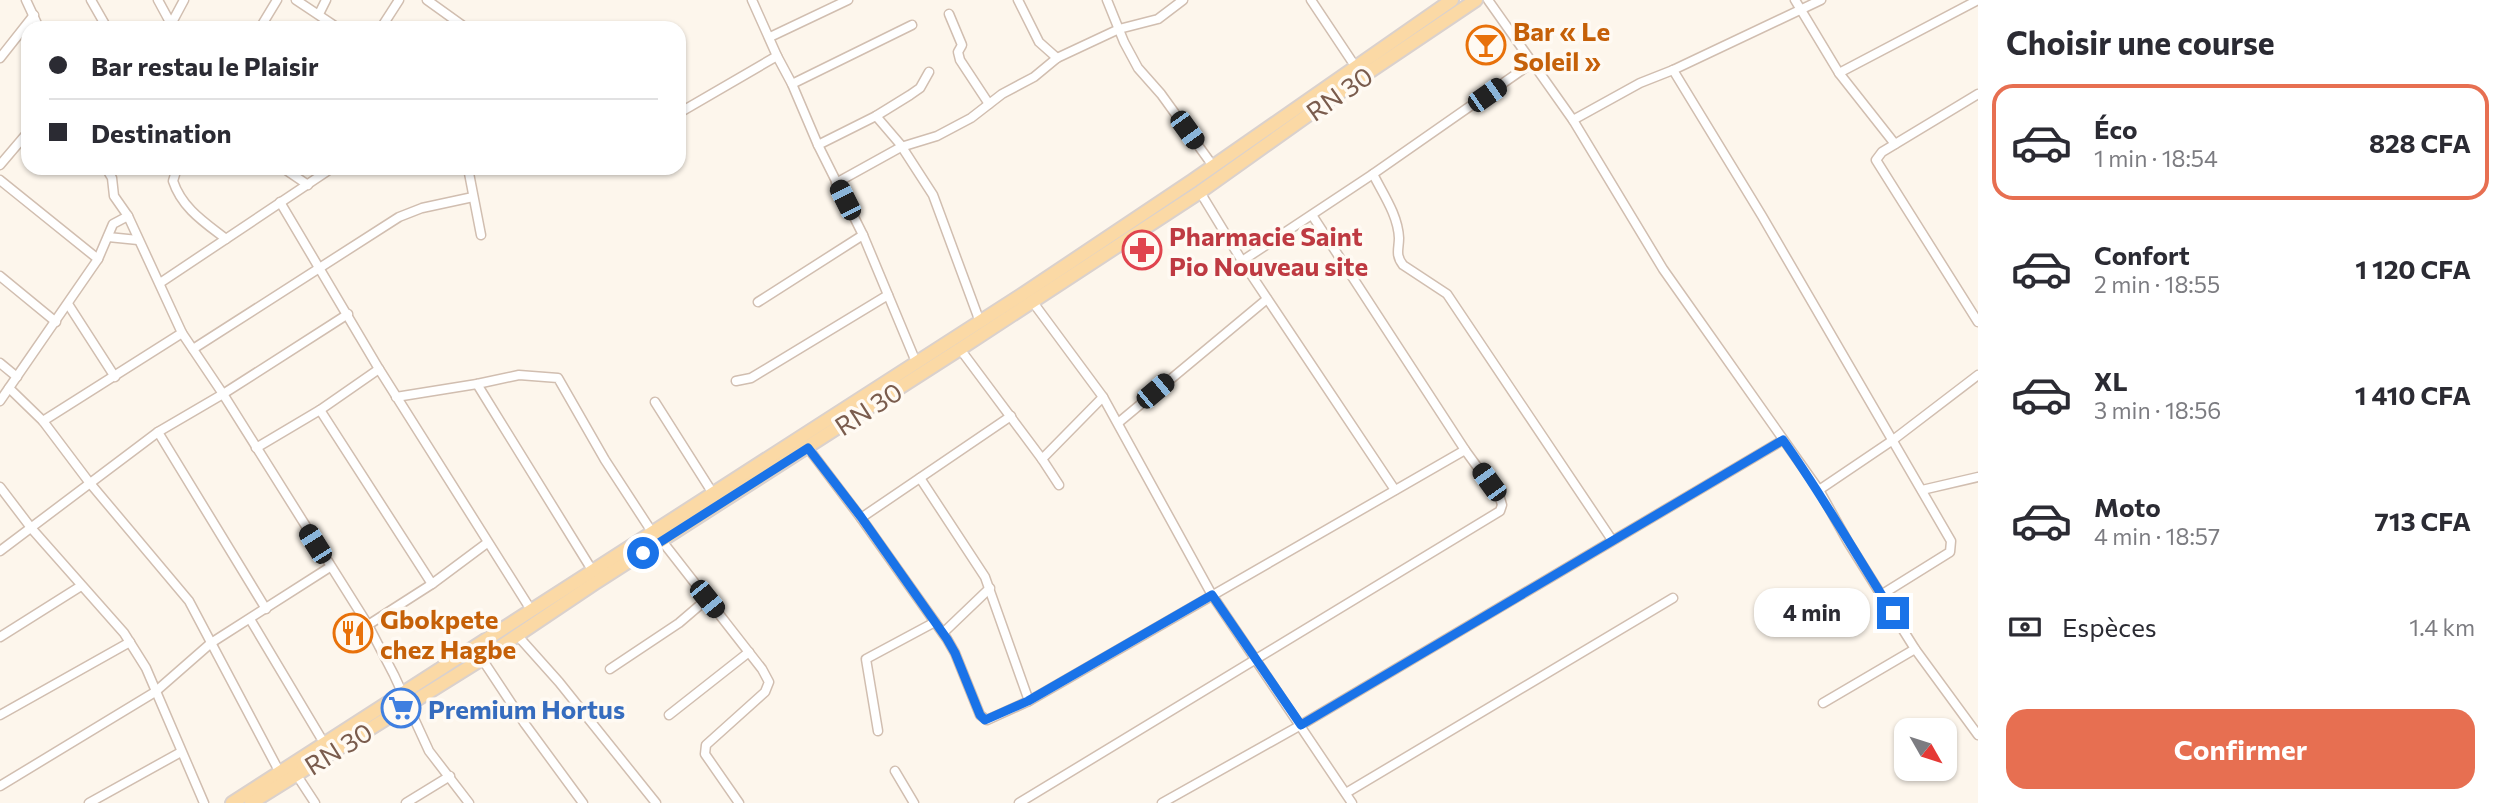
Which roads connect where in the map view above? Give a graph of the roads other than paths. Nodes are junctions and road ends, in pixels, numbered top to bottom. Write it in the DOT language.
graph roads {
  1 [pos="26,0"];
  2 [pos="91,0"];
  3 [pos="158,0"];
  4 [pos="184,0"];
  5 [pos="277,0"];
  6 [pos="296,0"];
  7 [pos="326,0"];
  8 [pos="399,0"];
  9 [pos="427,0"];
  10 [pos="752,0"];
  11 [pos="848,0"];
  12 [pos="1018,0"];
  13 [pos="1107,0"];
  14 [pos="1183,0"];
  15 [pos="1311,0"];
  16 [pos="1452,0"];
  17 [pos="1476,0"];
  18 [pos="1488,0"];
  19 [pos="1795,0"];
  20 [pos="1821,0"];
  21 [pos="1978,0"];
  22 [pos="1963,4"];
  23 [pos="1800,9"];
  24 [pos="319,14"];
  25 [pos="949,14"];
  26 [pos="34,15"];
  27 [pos="29,21"];
  28 [pos="36,21"];
  29 [pos="103,21"];
  30 [pos="168,21"];
  31 [pos="173,21"];
  32 [pos="264,21"];
  33 [pos="328,21"];
  34 [pos="386,21"];
  35 [pos="456,21"];
  36 [pos="912,25"];
  37 [pos="1119,29"];
  38 [pos="21,31"];
  39 [pos="770,37"];
  40 [pos="777,57"];
  41 [pos="0,58"];
  42 [pos="1057,58"];
  43 [pos="1532,63"];
  44 [pos="1355,66"];
  45 [pos="1673,70"];
  46 [pos="929,72"];
  47 [pos="1839,73"];
  48 [pos="792,84"];
  49 [pos="1978,94"];
  50 [pos="989,104"];
  51 [pos="686,109"];
  52 [pos="876,116"];
  53 [pos="1573,120"];
  54 [pos="21,140"];
  55 [pos="1895,144"];
  56 [pos="818,145"];
  57 [pos="901,147"];
  58 [pos="0,165"];
  59 [pos="1213,166"];
  60 [pos="1373,174"];
  61 [pos="110,175"];
  62 [pos="113,175"];
  63 [pos="175,175"];
  64 [pos="293,175"];
  65 [pos="322,175"];
  66 [pos="469,175"];
  67 [pos="112,178"];
  68 [pos="0,180"];
  69 [pos="836,183"];
  70 [pos="308,185"];
  71 [pos="1199,192"];
  72 [pos="473,197"];
  73 [pos="280,202"];
  74 [pos="1312,215"];
  75 [pos="128,216"];
  76 [pos="481,235"];
  77 [pos="863,235"];
  78 [pos="107,237"];
  79 [pos="226,239"];
  80 [pos="138,240"];
  81 [pos="98,259"];
  82 [pos="1242,261"];
  83 [pos="320,269"];
  84 [pos="0,276"];
  85 [pos="160,283"];
  86 [pos="888,295"];
  87 [pos="1267,299"];
  88 [pos="1032,301"];
  89 [pos="758,302"];
  90 [pos="68,304"];
  91 [pos="348,314"];
  92 [pos="56,322"];
  93 [pos="980,322"];
  94 [pos="1978,322"];
  95 [pos="182,333"];
  96 [pos="193,349"];
  97 [pos="960,349"];
  98 [pos="916,362"];
  99 [pos="0,363"];
  100 [pos="379,369"];
  101 [pos="1978,375"];
  102 [pos="17,377"];
  103 [pos="115,377"];
  104 [pos="736,381"];
  105 [pos="477,384"];
  106 [pos="9,388"];
  107 [pos="223,394"];
  108 [pos="396,397"];
  109 [pos="1103,397"];
  110 [pos="0,401"];
  111 [pos="656,402"];
  112 [pos="320,410"];
  113 [pos="1011,416"];
  114 [pos="43,421"];
  115 [pos="1118,423"];
  116 [pos="158,432"];
  117 [pos="1783,440"];
  118 [pos="1892,440"];
  119 [pos="256,448"];
  120 [pos="808,448"];
  121 [pos="1465,450"];
  122 [pos="1042,459"];
  123 [pos="1978,477"];
  124 [pos="919,478"];
  125 [pos="89,482"];
  126 [pos="1059,485"];
  127 [pos="0,487"];
  128 [pos="1395,490"];
  129 [pos="1819,490"];
  130 [pos="1922,490"];
  131 [pos="712,492"];
  132 [pos="861,517"];
  133 [pos="32,528"];
  134 [pos="652,532"];
  135 [pos="1612,540"];
  136 [pos="662,541"];
  137 [pos="487,543"];
  138 [pos="0,551"];
  139 [pos="330,567"];
  140 [pos="592,570"];
  141 [pos="432,584"];
  142 [pos="81,586"];
  143 [pos="990,588"];
  144 [pos="1212,595"];
  145 [pos="1881,595"];
  146 [pos="1673,598"];
  147 [pos="707,599"];
  148 [pos="266,609"];
  149 [pos="531,610"];
  150 [pos="250,619"];
  151 [pos="935,622"];
  152 [pos="368,625"];
  153 [pos="943,633"];
  154 [pos="517,635"];
  155 [pos="0,637"];
  156 [pos="130,642"];
  157 [pos="211,643"];
  158 [pos="1915,649"];
  159 [pos="749,652"];
  160 [pos="482,659"];
  161 [pos="1255,659"];
  162 [pos="610,669"];
  163 [pos="155,692"];
  164 [pos="405,698"];
  165 [pos="1028,701"];
  166 [pos="1824,702"];
  167 [pos="0,715"];
  168 [pos="669,715"];
  169 [pos="1301,725"];
  170 [pos="878,731"];
  171 [pos="1978,735"];
  172 [pos="324,743"];
  173 [pos="181,752"];
  174 [pos="279,771"];
  175 [pos="895,771"];
  176 [pos="296,774"];
  177 [pos="450,776"];
  178 [pos="0,786"];
  179 [pos="1346,793"];
  180 [pos="89,803"];
  181 [pos="204,803"];
  182 [pos="232,803"];
  183 [pos="251,803"];
  184 [pos="315,803"];
  185 [pos="407,803"];
  186 [pos="469,803"];
  187 [pos="583,803"];
  188 [pos="656,803"];
  189 [pos="740,803"];
  190 [pos="914,803"];
  191 [pos="1019,803"];
  192 [pos="1162,803"];
  193 [pos="1352,803"];
  1 -- 26 [label="street"];
  2 -- 29 [label="street"];
  3 -- 30 [label="street"];
  4 -- 31 [label="street"];
  5 -- 32 [label="street"];
  6 -- 24 [label="street"];
  7 -- 24 [label="street"];
  8 -- 34 [label="street"];
  9 -- 35 [label="street"];
  10 -- 39 [label="street"];
  11 -- 39 [label="street"];
  12 -- 42 [label="street"];
  13 -- 37 [label="street"];
  14 -- 37 [label="street"];
  15 -- 44 [label="street"];
  16 -- 44 [label="main road, RN 30"];
  17 -- 71 [label="main road, RN 30 / RN 30"];
  18 -- 43 [label="street"];
  19 -- 23 [label="street"];
  20 -- 23 [label="street"];
  21 -- 22 [label="street"];
  22 -- 47 [label="street"];
  23 -- 45 [label="street"];
  23 -- 47 [label="street"];
  24 -- 33 [label="street"];
  25 -- 50 [label="street"];
  26 -- 27 [label="street"];
  26 -- 28 [label="street"];
  36 -- 48 [label="street"];
  37 -- 42 [label="street"];
  37 -- 59 [label="street"];
  38 -- 41 [label="street"];
  39 -- 40 [label="street"];
  40 -- 48 [label="street"];
  40 -- 51 [label="street"];
  42 -- 50 [label="street"];
  43 -- 53 [label="street"];
  43 -- 60 [label="street"];
  44 -- 59 [label="main road, RN 30"];
  45 -- 53 [label="street"];
  45 -- 118 [label="street"];
  46 -- 52 [label="street"];
  47 -- 55 [label="street"];
  48 -- 56 [label="street"];
  49 -- 55 [label="street"];
  50 -- 57 [label="street"];
  52 -- 56 [label="street"];
  52 -- 57 [label="street"];
  53 -- 117 [label="street"];
  54 -- 58 [label="street"];
  55 -- 94 [label="street"];
  56 -- 69 [label="street"];
  57 -- 69 [label="street"];
  57 -- 93 [label="street"];
  59 -- 93 [label="main road, RN 30"];
  60 -- 74 [label="street"];
  60 -- 135 [label="street"];
  61 -- 67 [label="street"];
  62 -- 67 [label="street"];
  63 -- 79 [label="street"];
  64 -- 70 [label="street"];
  65 -- 70 [label="street"];
  66 -- 72 [label="street"];
  67 -- 75 [label="street"];
  68 -- 81 [label="street"];
  69 -- 77 [label="street"];
  70 -- 73 [label="street"];
  71 -- 82 [label="street"];
  71 -- 88 [label="main road, RN 30 / RN 30"];
  72 -- 76 [label="street"];
  72 -- 83 [label="street"];
  73 -- 79 [label="street"];
  73 -- 83 [label="street"];
  74 -- 82 [label="street"];
  74 -- 121 [label="street"];
  75 -- 78 [label="street"];
  75 -- 80 [label="street"];
  77 -- 86 [label="street"];
  77 -- 89 [label="street"];
  78 -- 80 [label="street"];
  78 -- 81 [label="street"];
  79 -- 85 [label="street"];
  80 -- 85 [label="street"];
  81 -- 90 [label="street"];
  82 -- 87 [label="street"];
  83 -- 91 [label="street"];
  83 -- 96 [label="street"];
  84 -- 92 [label="street"];
  85 -- 95 [label="street"];
  86 -- 98 [label="street"];
  86 -- 104 [label="street"];
  87 -- 115 [label="street"];
  87 -- 128 [label="street"];
  88 -- 97 [label="main road, RN 30 / RN 30"];
  88 -- 109 [label="street"];
  90 -- 92 [label="street"];
  90 -- 103 [label="street"];
  91 -- 100 [label="street"];
  91 -- 107 [label="street"];
  92 -- 102 [label="street"];
  93 -- 98 [label="main road, RN 30"];
  95 -- 96 [label="street"];
  95 -- 103 [label="street"];
  96 -- 107 [label="street"];
  97 -- 113 [label="street"];
  97 -- 120 [label="main road, RN 30 / RN 30"];
  98 -- 131 [label="main road, RN 30"];
  99 -- 102 [label="street"];
  100 -- 108 [label="street"];
  100 -- 112 [label="street"];
  101 -- 118 [label="street"];
  102 -- 106 [label="street"];
  103 -- 114 [label="street"];
  105 -- 108 [label="street"];
  105 -- 134 [label="street"];
  105 -- 140 [label="street"];
  106 -- 110 [label="street"];
  106 -- 114 [label="street"];
  107 -- 116 [label="street"];
  107 -- 119 [label="street"];
  108 -- 137 [label="street"];
  109 -- 115 [label="street"];
  109 -- 122 [label="street"];
  111 -- 131 [label="street"];
  112 -- 119 [label="street"];
  112 -- 141 [label="street"];
  113 -- 122 [label="street"];
  113 -- 124 [label="street"];
  114 -- 125 [label="street"];
  115 -- 144 [label="street"];
  116 -- 125 [label="street"];
  116 -- 148 [label="street"];
  117 -- 129 [label="street"];
  117 -- 135 [label="street"];
  118 -- 129 [label="street"];
  118 -- 130 [label="street"];
  119 -- 139 [label="street"];
  120 -- 132 [label="street"];
  120 -- 136 [label="main road, RN 30 / RN 30"];
  121 -- 128 [label="street"];
  121 -- 161 [label="street"];
  122 -- 126 [label="street"];
  123 -- 130 [label="street"];
  124 -- 132 [label="street"];
  124 -- 143 [label="street"];
  125 -- 133 [label="street"];
  125 -- 157 [label="street"];
  127 -- 133 [label="street"];
  128 -- 144 [label="street"];
  129 -- 145 [label="street"];
  130 -- 145 [label="street"];
  131 -- 134 [label="main road, RN 30"];
  132 -- 151 [label="street"];
  133 -- 138 [label="street"];
  133 -- 142 [label="street"];
  134 -- 140 [label="main road, RN 30"];
  135 -- 169 [label="street"];
  136 -- 147 [label="street"];
  136 -- 154 [label="main road, RN 30 / RN 30"];
  137 -- 141 [label="street"];
  137 -- 149 [label="street"];
  139 -- 148 [label="street"];
  139 -- 152 [label="street"];
  140 -- 149 [label="main road, RN 30"];
  141 -- 152 [label="street"];
  142 -- 155 [label="street"];
  142 -- 156 [label="street"];
  143 -- 153 [label="street"];
  143 -- 165 [label="street"];
  144 -- 161 [label="street"];
  144 -- 165 [label="street"];
  145 -- 158 [label="street"];
  146 -- 179 [label="street"];
  147 -- 159 [label="street"];
  147 -- 162 [label="street"];
  148 -- 150 [label="street"];
  149 -- 164 [label="main road, RN 30"];
  150 -- 157 [label="street"];
  150 -- 172 [label="street"];
  151 -- 153 [label="street"];
  151 -- 170 [label="street"];
  152 -- 164 [label="street"];
  153 -- 165 [label="street"];
  154 -- 160 [label="main road, RN 30 / RN 30"];
  154 -- 188 [label="street"];
  156 -- 163 [label="street"];
  156 -- 167 [label="street"];
  157 -- 163 [label="street"];
  157 -- 174 [label="street"];
  158 -- 166 [label="street"];
  158 -- 171 [label="street"];
  159 -- 168 [label="street"];
  159 -- 189 [label="street"];
  160 -- 164 [label="main road, RN 30 / RN 30"];
  160 -- 187 [label="street"];
  161 -- 169 [label="street"];
  161 -- 191 [label="street"];
  163 -- 173 [label="street"];
  163 -- 178 [label="street"];
  164 -- 172 [label="main road, RN 30"];
  164 -- 176 [label="main road, RN 30 / RN 30"];
  164 -- 177 [label="street"];
  169 -- 179 [label="street"];
  169 -- 192 [label="street"];
  172 -- 174 [label="main road, RN 30"];
  173 -- 180 [label="street"];
  173 -- 181 [label="street"];
  174 -- 182 [label="main road, RN 30"];
  175 -- 190 [label="street"];
  176 -- 183 [label="main road, RN 30 / RN 30"];
  176 -- 184 [label="street"];
  177 -- 185 [label="street"];
  177 -- 186 [label="street"];
  179 -- 193 [label="street"];
}
